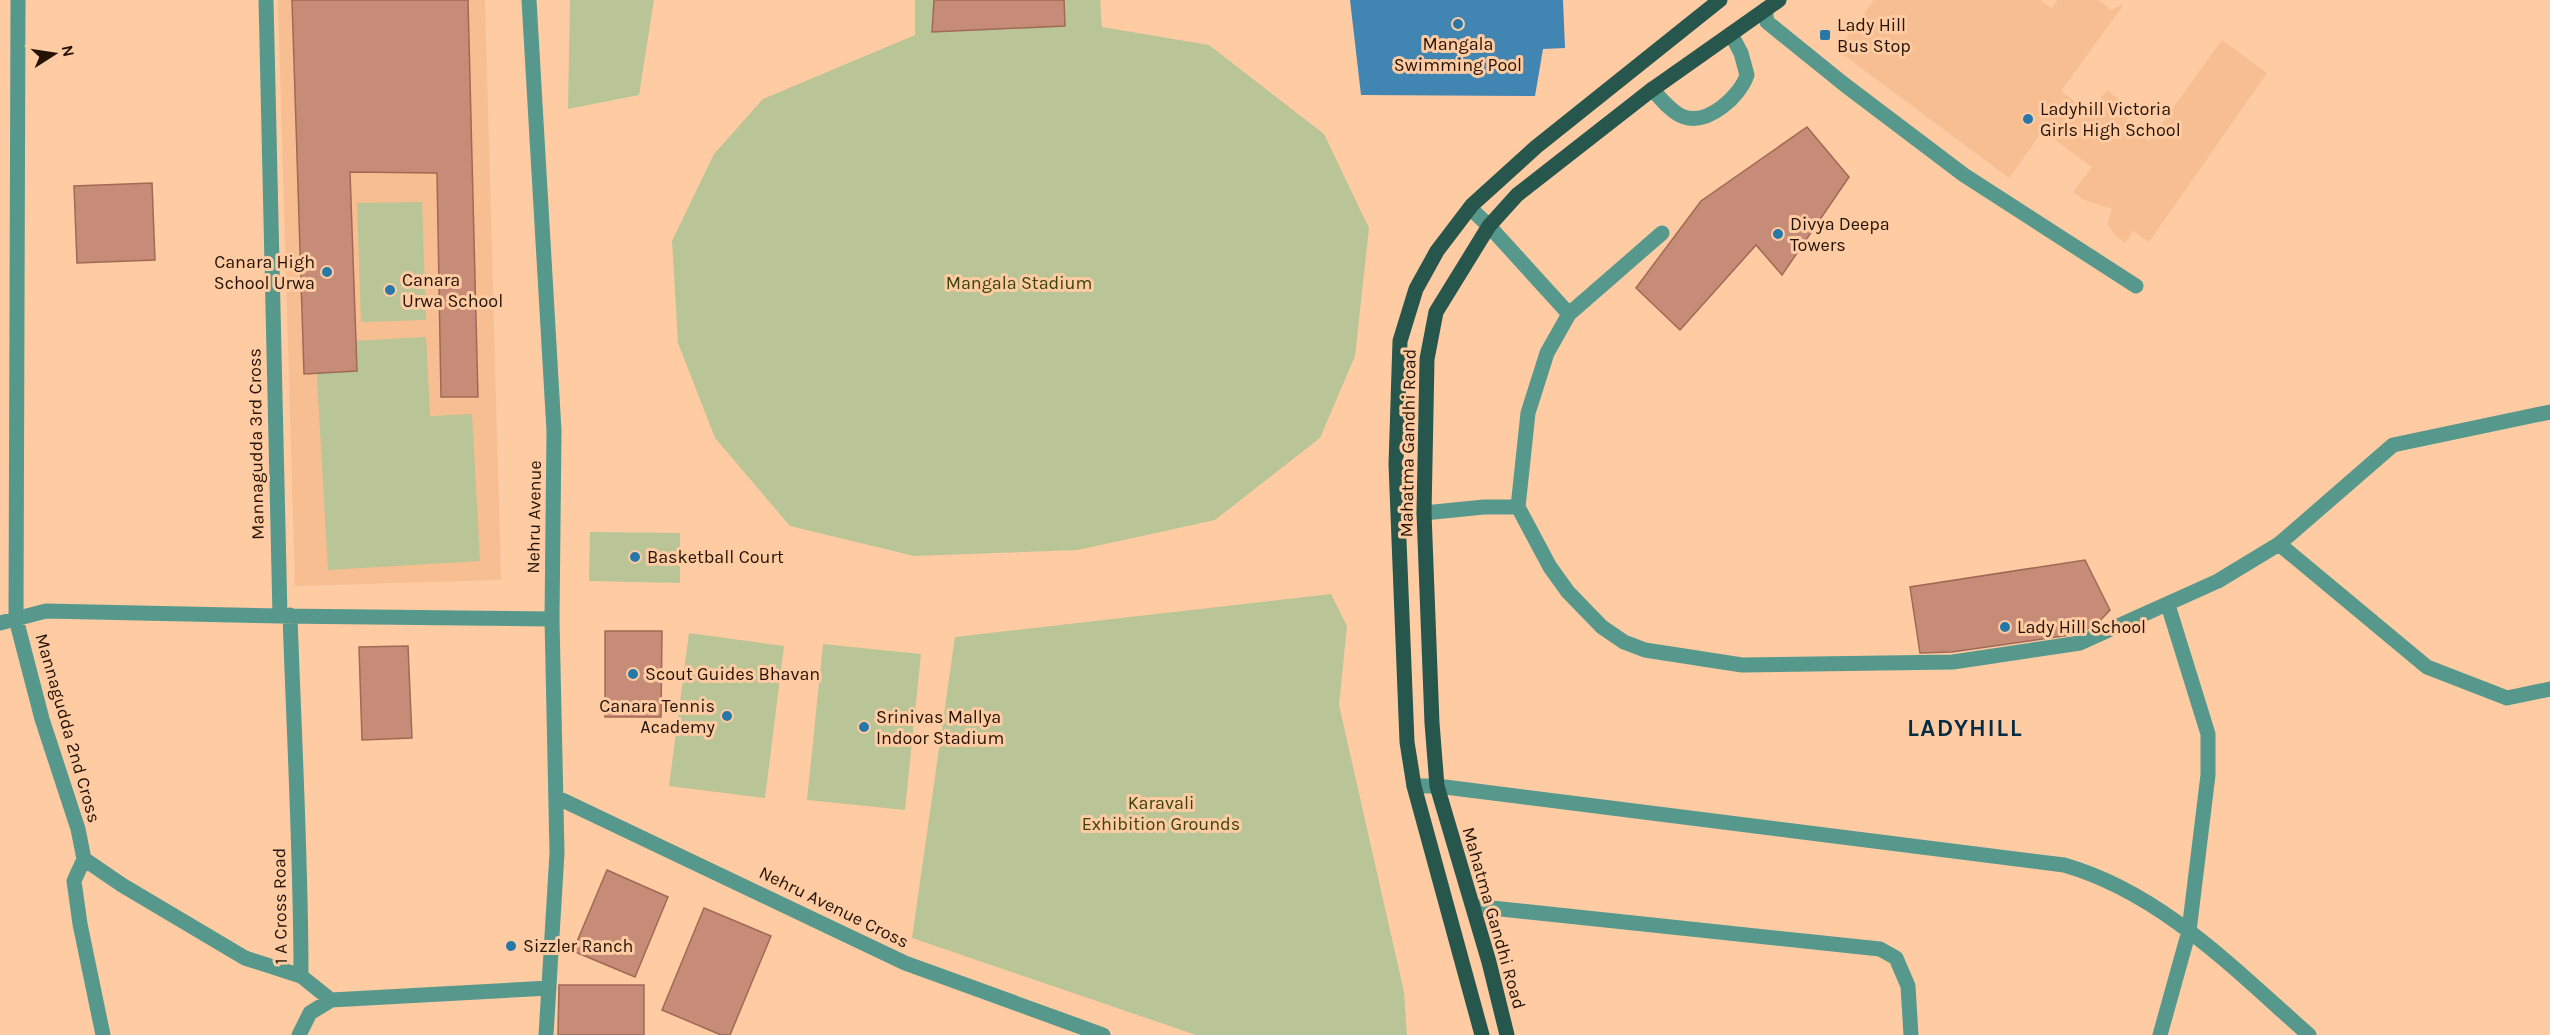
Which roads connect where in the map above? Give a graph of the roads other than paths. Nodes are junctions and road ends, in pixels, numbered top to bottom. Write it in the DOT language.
graph roads {
  1 [pos="18,0"];
  2 [pos="266,0"];
  3 [pos="529,0"];
  4 [pos="1720,0"];
  5 [pos="1779,0"];
  6 [pos="1765,10"];
  7 [pos="1731,33"];
  8 [pos="1652,89"];
  9 [pos="1470,208"];
  10 [pos="1489,226"];
  11 [pos="1662,233"];
  12 [pos="2136,286"];
  13 [pos="1569,314"];
  14 [pos="2550,412"];
  15 [pos="1518,507"];
  16 [pos="1424,513"];
  17 [pos="2279,544"];
  18 [pos="2168,605"];
  19 [pos="285,616"];
  20 [pos="16,619"];
  21 [pos="552,619"];
  22 [pos="0,623"];
  23 [pos="2550,689"];
  24 [pos="1414,786"];
  25 [pos="1437,786"];
  26 [pos="556,797"];
  27 [pos="84,859"];
  28 [pos="1473,906"];
  29 [pos="2189,931"];
  30 [pos="301,976"];
  31 [pos="549,988"];
  32 [pos="331,1000"];
  33 [pos="103,1035"];
  34 [pos="299,1035"];
  35 [pos="546,1035"];
  36 [pos="1103,1035"];
  37 [pos="1482,1035"];
  38 [pos="1507,1035"];
  39 [pos="1911,1035"];
  40 [pos="2160,1035"];
  41 [pos="2309,1035"];
  1 -- 20 [label="street, Mannagudda 2nd Cross"];
  2 -- 19 [label="street, Mannagudda 3rd Cross"];
  3 -- 21 [label="street, Nehru Avenue"];
  4 -- 9 [label="main road, Mahatma Gandhi Road"];
  5 -- 6 [label="main road, Mahatma Gandhi Road"];
  6 -- 7 [label="main road, Mahatma Gandhi Road"];
  6 -- 12 [label="street"];
  7 -- 8 [label="main road, Mahatma Gandhi Road"];
  7 -- 8 [label="street"];
  8 -- 10 [label="main road, Mahatma Gandhi Road"];
  9 -- 10 [label="street"];
  9 -- 24 [label="main road, Mahatma Gandhi Road"];
  10 -- 13 [label="street"];
  10 -- 16 [label="main road, Mahatma Gandhi Road"];
  11 -- 13 [label="street"];
  13 -- 15 [label="street"];
  14 -- 17 [label="street"];
  15 -- 16 [label="street"];
  15 -- 18 [label="street"];
  16 -- 25 [label="main road, Mahatma Gandhi Road"];
  17 -- 18 [label="street"];
  17 -- 23 [label="street"];
  18 -- 29 [label="street"];
  19 -- 20 [label="street"];
  19 -- 21 [label="street"];
  19 -- 30 [label="street, 1 A Cross Road"];
  20 -- 22 [label="street"];
  20 -- 27 [label="street, Mannagudda 2nd Cross"];
  21 -- 26 [label="street, Nehru Avenue"];
  24 -- 25 [label="street"];
  24 -- 37 [label="main road, Mahatma Gandhi Road"];
  25 -- 28 [label="main road, Mahatma Gandhi Road"];
  25 -- 29 [label="street"];
  26 -- 31 [label="street, Nehru Avenue"];
  26 -- 36 [label="street, Nehru Avenue Cross"];
  27 -- 30 [label="street"];
  27 -- 33 [label="street"];
  28 -- 38 [label="main road, Mahatma Gandhi Road"];
  28 -- 39 [label="street"];
  29 -- 40 [label="street"];
  29 -- 41 [label="street"];
  30 -- 32 [label="street, 1 A Cross Road"];
  31 -- 32 [label="street"];
  31 -- 35 [label="street, Nehru Avenue"];
  32 -- 34 [label="street"];
}
